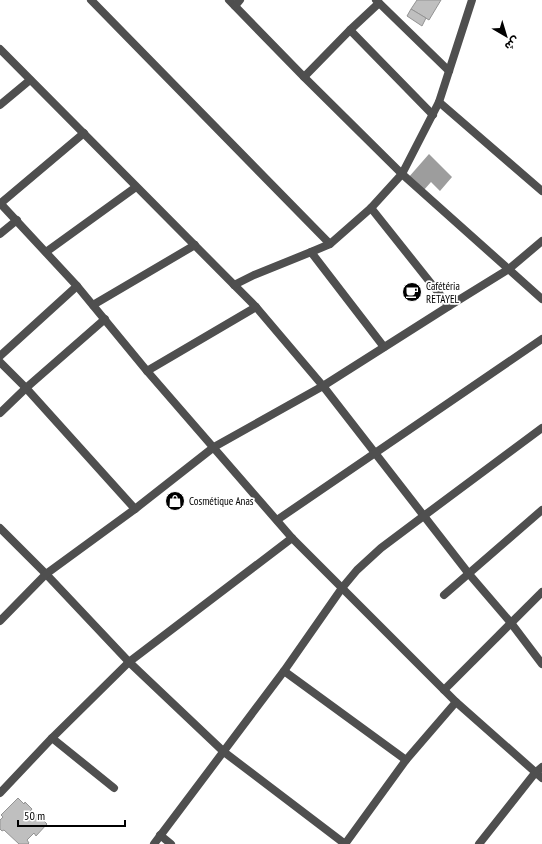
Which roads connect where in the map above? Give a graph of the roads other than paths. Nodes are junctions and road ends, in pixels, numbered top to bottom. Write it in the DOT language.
graph roads {
  1 [pos="91,0"];
  2 [pos="472,0"];
  3 [pos="378,1"];
  4 [pos="235,2"];
  5 [pos="350,30"];
  6 [pos="0,49"];
  7 [pos="449,71"];
  8 [pos="304,77"];
  9 [pos="30,80"];
  10 [pos="439,102"];
  11 [pos="0,105"];
  12 [pos="433,115"];
  13 [pos="84,133"];
  14 [pos="402,174"];
  15 [pos="136,187"];
  16 [pos="542,191"];
  17 [pos="0,203"];
  18 [pos="371,208"];
  19 [pos="17,220"];
  20 [pos="0,234"];
  21 [pos="542,241"];
  22 [pos="330,244"];
  23 [pos="195,245"];
  24 [pos="46,252"];
  25 [pos="311,252"];
  26 [pos="509,269"];
  27 [pos="234,284"];
  28 [pos="77,286"];
  29 [pos="542,299"];
  30 [pos="93,305"];
  31 [pos="449,306"];
  32 [pos="256,307"];
  33 [pos="105,318"];
  34 [pos="542,339"];
  35 [pos="384,347"];
  36 [pos="0,356"];
  37 [pos="0,362"];
  38 [pos="147,371"];
  39 [pos="323,386"];
  40 [pos="26,388"];
  41 [pos="0,413"];
  42 [pos="542,428"];
  43 [pos="214,447"];
  44 [pos="376,454"];
  45 [pos="134,509"];
  46 [pos="542,510"];
  47 [pos="425,515"];
  48 [pos="278,520"];
  49 [pos="0,528"];
  50 [pos="292,538"];
  51 [pos="46,574"];
  52 [pos="469,574"];
  53 [pos="342,588"];
  54 [pos="542,592"];
  55 [pos="444,595"];
  56 [pos="0,621"];
  57 [pos="511,624"];
  58 [pos="130,662"];
  59 [pos="542,664"];
  60 [pos="284,671"];
  61 [pos="444,690"];
  62 [pos="456,702"];
  63 [pos="52,738"];
  64 [pos="224,752"];
  65 [pos="406,760"];
  66 [pos="542,767"];
  67 [pos="539,775"];
  68 [pos="114,788"];
  69 [pos="0,793"];
  70 [pos="160,836"];
  71 [pos="154,844"];
  72 [pos="172,844"];
  73 [pos="345,844"];
  74 [pos="479,844"];
  1 -- 22 [label="street"];
  2 -- 7 [label="street"];
  3 -- 5 [label="street"];
  3 -- 7 [label="street"];
  4 -- 8 [label="street"];
  5 -- 8 [label="street"];
  5 -- 12 [label="street"];
  6 -- 9 [label="street"];
  7 -- 10 [label="street"];
  8 -- 14 [label="street"];
  9 -- 11 [label="street"];
  9 -- 13 [label="street"];
  10 -- 12 [label="street"];
  10 -- 16 [label="street"];
  12 -- 14 [label="street"];
  13 -- 15 [label="street"];
  13 -- 17 [label="street"];
  14 -- 18 [label="street"];
  14 -- 26 [label="street"];
  15 -- 23 [label="street"];
  15 -- 24 [label="street"];
  17 -- 19 [label="street"];
  18 -- 22 [label="street"];
  18 -- 31 [label="street"];
  19 -- 20 [label="street"];
  19 -- 24 [label="street"];
  21 -- 26 [label="street"];
  22 -- 25 [label="street"];
  23 -- 27 [label="street"];
  23 -- 30 [label="street"];
  24 -- 28 [label="street"];
  25 -- 27 [label="street"];
  25 -- 35 [label="street"];
  26 -- 29 [label="street"];
  26 -- 31 [label="street"];
  27 -- 32 [label="street"];
  28 -- 30 [label="street"];
  28 -- 36 [label="street"];
  30 -- 33 [label="street"];
  31 -- 35 [label="street"];
  32 -- 38 [label="street"];
  32 -- 39 [label="street"];
  33 -- 38 [label="street"];
  33 -- 40 [label="street"];
  34 -- 44 [label="street"];
  35 -- 39 [label="street"];
  37 -- 40 [label="street"];
  38 -- 43 [label="street"];
  39 -- 43 [label="street"];
  39 -- 44 [label="street"];
  40 -- 41 [label="street"];
  40 -- 45 [label="street"];
  42 -- 47 [label="street"];
  43 -- 45 [label="street"];
  43 -- 48 [label="street"];
  44 -- 47 [label="street"];
  44 -- 48 [label="street"];
  45 -- 51 [label="street"];
  46 -- 52 [label="street"];
  47 -- 52 [label="street"];
  47 -- 53 [label="street"];
  48 -- 50 [label="street"];
  49 -- 51 [label="street"];
  50 -- 53 [label="street"];
  50 -- 58 [label="street"];
  51 -- 56 [label="street"];
  51 -- 58 [label="street"];
  52 -- 55 [label="street"];
  52 -- 57 [label="street"];
  53 -- 60 [label="street"];
  53 -- 61 [label="street"];
  54 -- 57 [label="street"];
  57 -- 59 [label="street"];
  57 -- 61 [label="street"];
  58 -- 63 [label="street"];
  58 -- 64 [label="street"];
  60 -- 64 [label="street"];
  60 -- 65 [label="street"];
  61 -- 62 [label="street"];
  62 -- 65 [label="street"];
  62 -- 67 [label="street"];
  63 -- 68 [label="street"];
  63 -- 69 [label="street"];
  64 -- 70 [label="street"];
  64 -- 73 [label="street"];
  65 -- 73 [label="street"];
  66 -- 67 [label="street"];
  67 -- 74 [label="street"];
  70 -- 71 [label="street"];
  70 -- 72 [label="street"];
}
